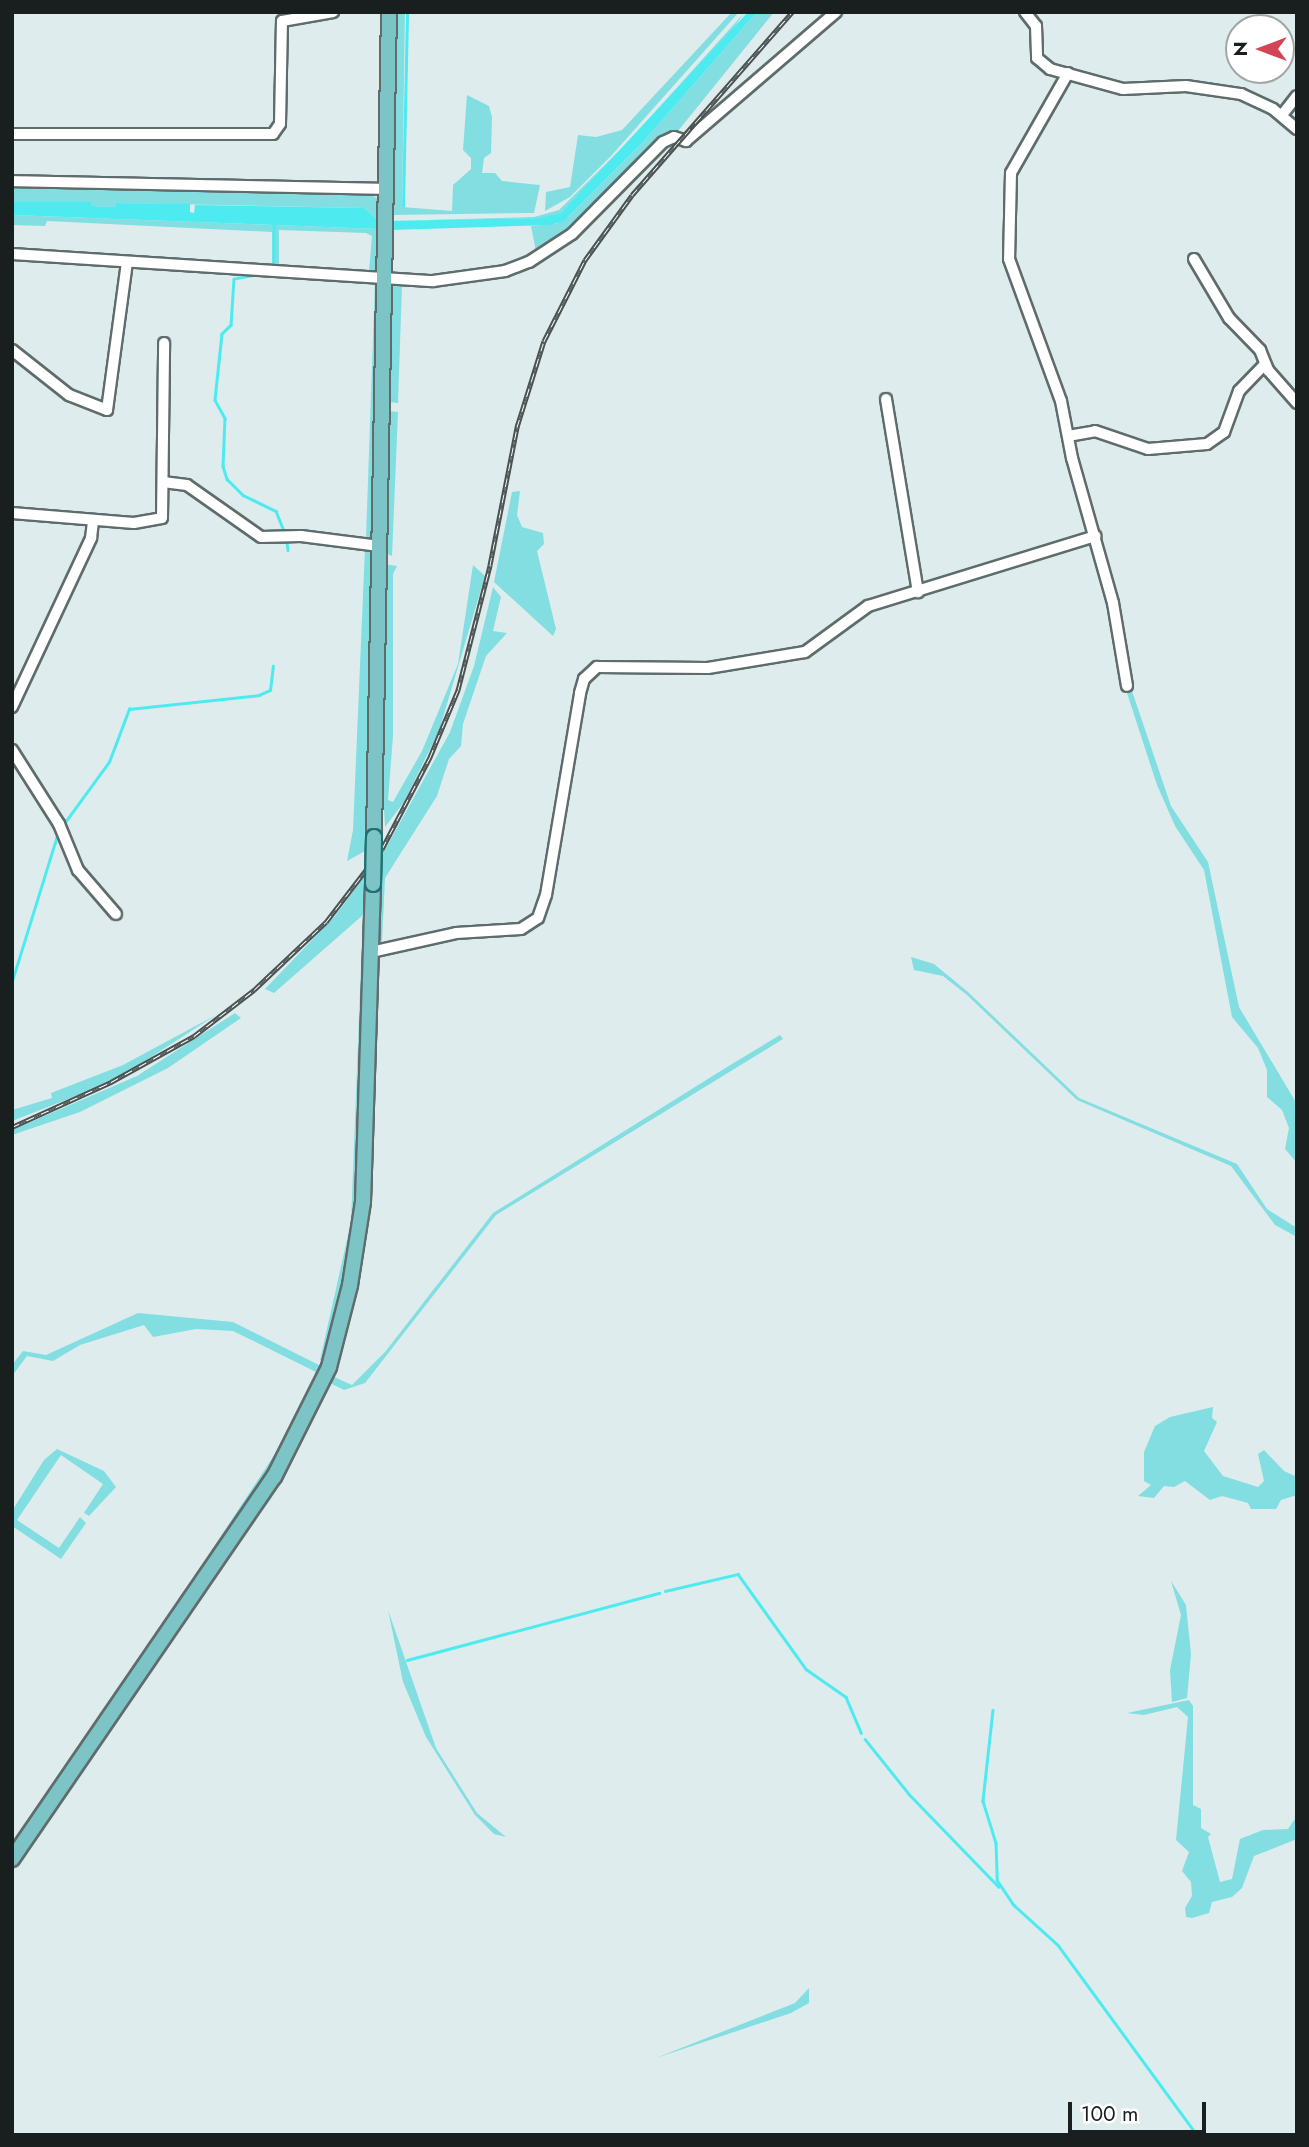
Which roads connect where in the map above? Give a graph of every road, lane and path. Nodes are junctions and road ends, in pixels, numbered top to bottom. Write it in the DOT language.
graph roads {
  1 [pos="333,12"];
  2 [pos="389,12"];
  3 [pos="836,12"];
  4 [pos="1025,12"];
  5 [pos="1068,73"];
  6 [pos="1297,96"];
  7 [pos="1282,115"];
  8 [pos="1297,129"];
  9 [pos="12,134"];
  10 [pos="12,181"];
  11 [pos="386,189"];
  12 [pos="12,254"];
  13 [pos="1194,259"];
  14 [pos="128,262"];
  15 [pos="382,277"];
  16 [pos="164,343"];
  17 [pos="12,350"];
  18 [pos="1265,364"];
  19 [pos="886,399"];
  20 [pos="1297,403"];
  21 [pos="1068,436"];
  22 [pos="163,482"];
  23 [pos="12,513"];
  24 [pos="93,522"];
  25 [pos="1095,537"];
  26 [pos="379,546"];
  27 [pos="918,592"];
  28 [pos="1127,686"];
  29 [pos="12,708"];
  30 [pos="12,750"];
  31 [pos="116,914"];
  32 [pos="371,952"];
  33 [pos="12,1859"];
  1 -- 9 [label="street"];
  2 -- 11 [label="main road"];
  3 -- 15 [label="street"];
  4 -- 5 [label="street"];
  5 -- 7 [label="street"];
  5 -- 21 [label="street"];
  6 -- 7 [label="street"];
  7 -- 8 [label="street"];
  10 -- 11 [label="street"];
  11 -- 15 [label="main road"];
  12 -- 14 [label="street"];
  13 -- 18 [label="street"];
  14 -- 15 [label="street"];
  14 -- 17 [label="street"];
  15 -- 26 [label="main road"];
  16 -- 22 [label="street"];
  18 -- 20 [label="street"];
  18 -- 21 [label="street"];
  19 -- 27 [label="street"];
  21 -- 25 [label="street"];
  22 -- 24 [label="street"];
  22 -- 26 [label="street"];
  23 -- 24 [label="street"];
  24 -- 29 [label="street"];
  25 -- 27 [label="street"];
  25 -- 28 [label="street"];
  26 -- 32 [label="main road, bridge"];
  27 -- 32 [label="street"];
  30 -- 31 [label="street"];
  32 -- 33 [label="main road"];
}
